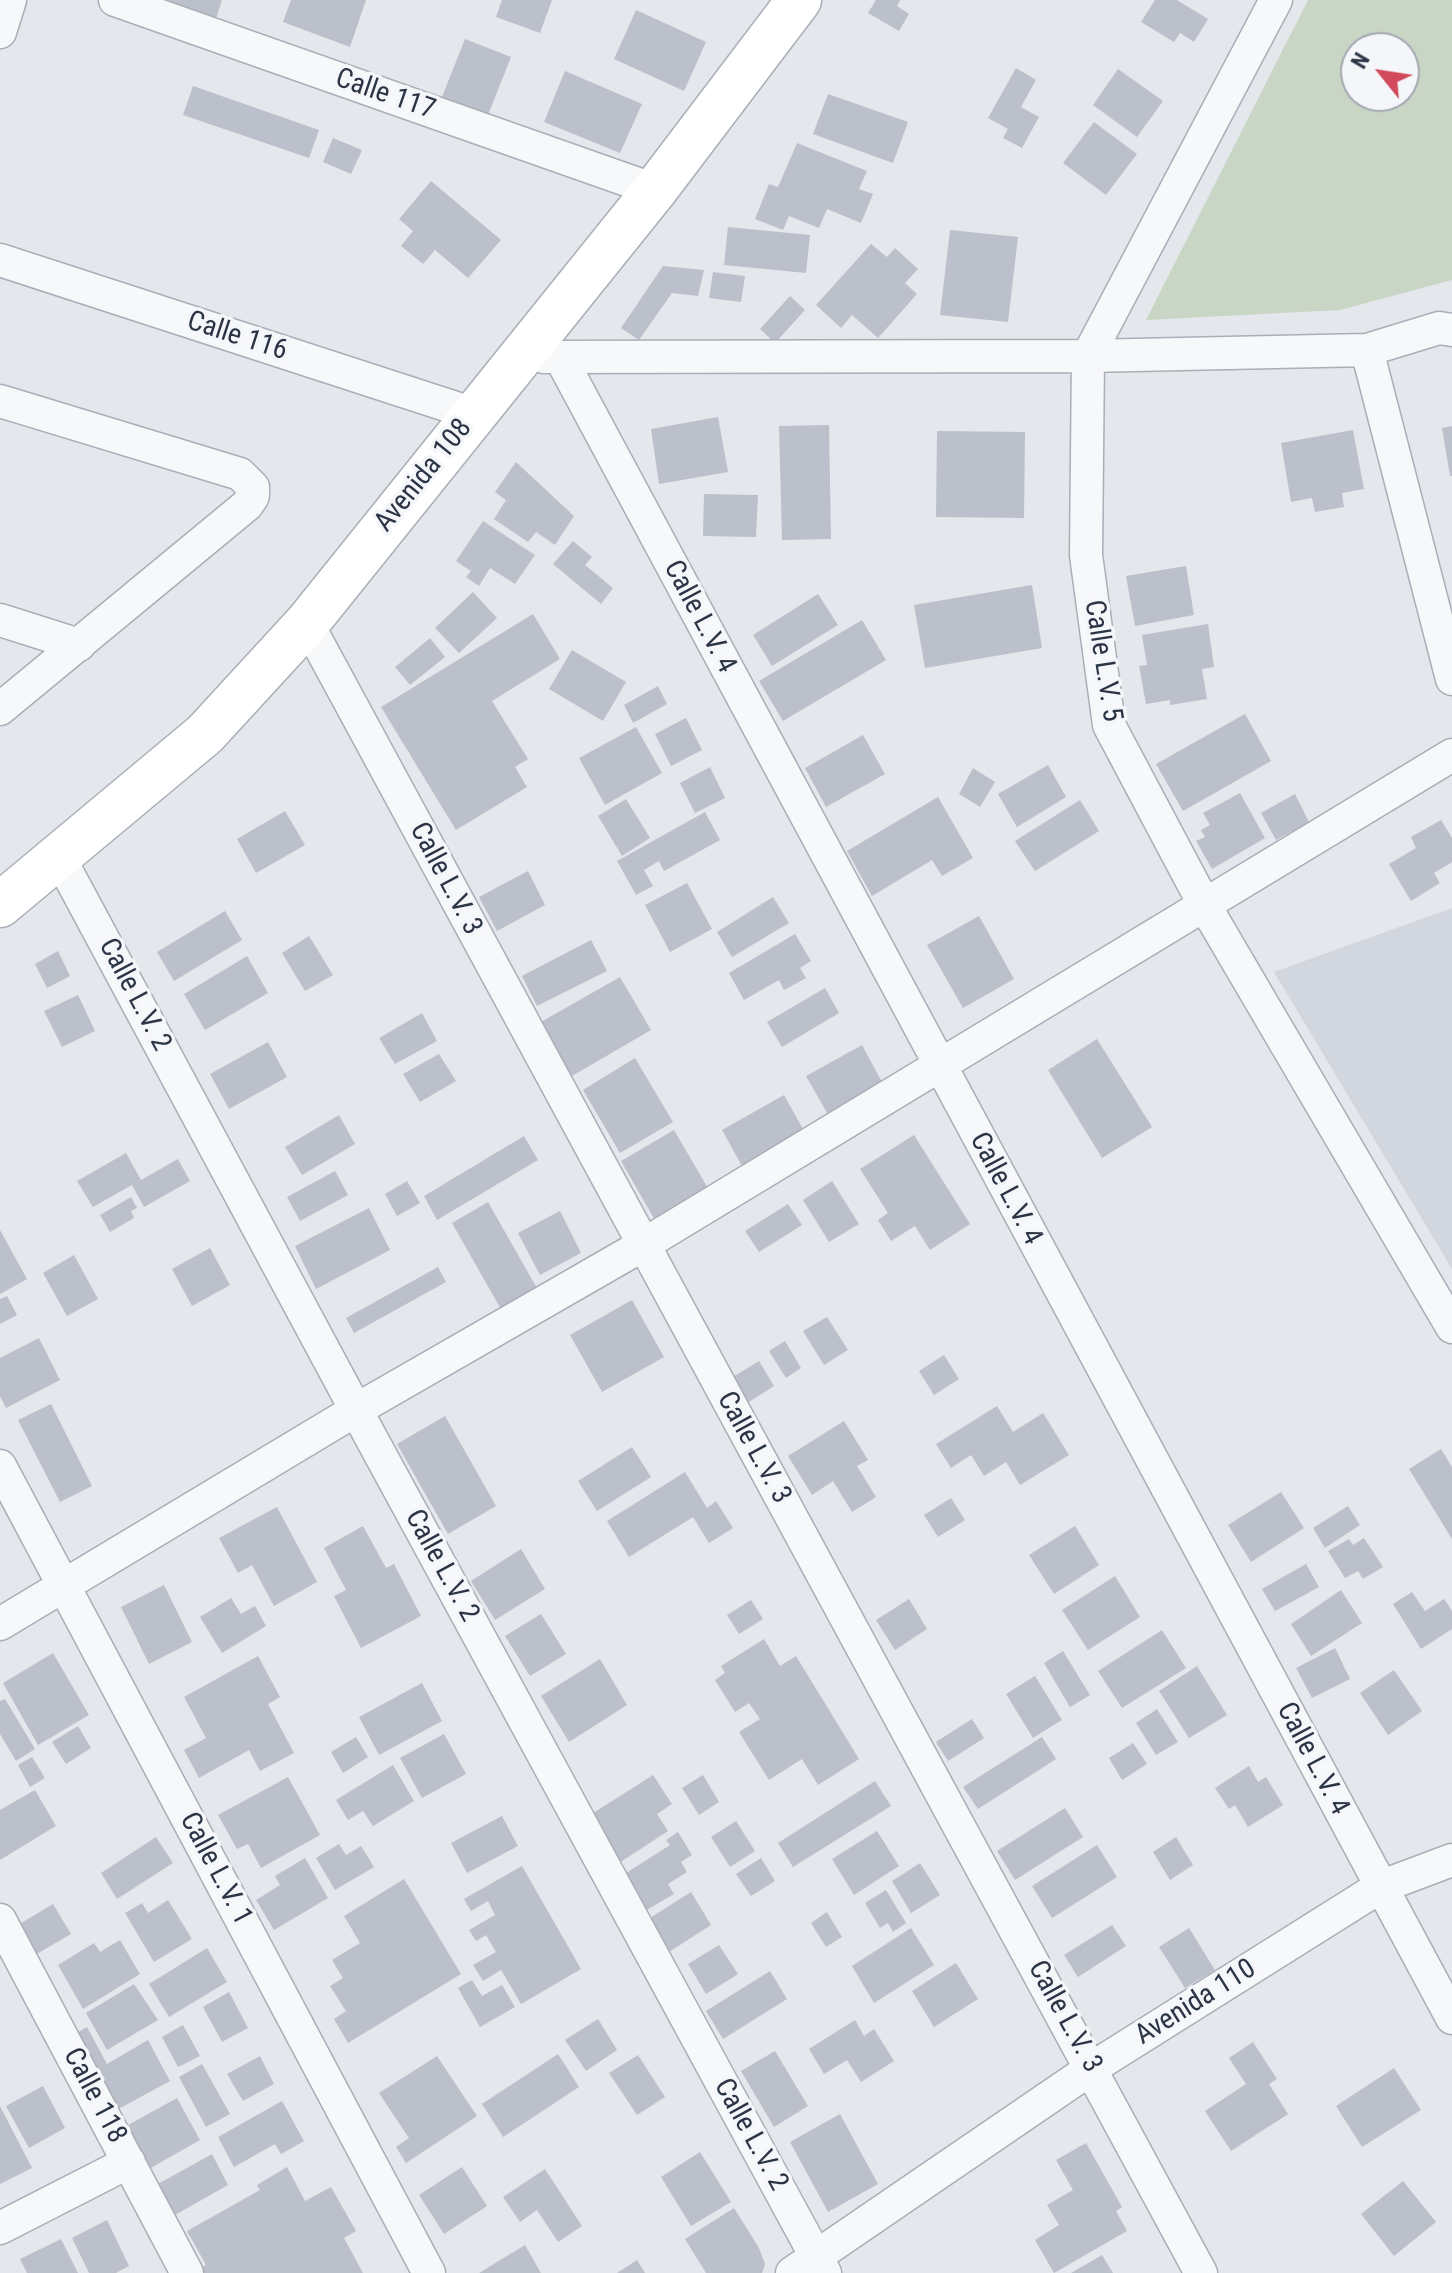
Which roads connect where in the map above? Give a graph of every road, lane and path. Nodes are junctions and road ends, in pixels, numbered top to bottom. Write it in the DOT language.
graph roads {
  1 [pos="10,0"];
  2 [pos="115,0"];
  3 [pos="799,0"];
  4 [pos="1276,0"];
  5 [pos="0,32"];
  6 [pos="655,190"];
  7 [pos="0,260"];
  8 [pos="1448,327"];
  9 [pos="1367,350"];
  10 [pos="1088,356"];
  11 [pos="540,357"];
  12 [pos="0,401"];
  13 [pos="474,414"];
  14 [pos="0,620"];
  15 [pos="307,623"];
  16 [pos="79,645"];
  17 [pos="1452,679"];
  18 [pos="0,709"];
  19 [pos="1452,755"];
  20 [pos="59,857"];
  21 [pos="0,905"];
  22 [pos="1205,906"];
  23 [pos="939,1065"];
  24 [pos="643,1245"];
  25 [pos="1452,1327"];
  26 [pos="356,1410"];
  27 [pos="0,1466"];
  28 [pos="65,1585"];
  29 [pos="0,1624"];
  30 [pos="1452,1860"];
  31 [pos="1380,1887"];
  32 [pos="0,1920"];
  33 [pos="1452,2018"];
  34 [pos="1092,2068"];
  35 [pos="129,2162"];
  36 [pos="0,2228"];
  37 [pos="811,2267"];
  38 [pos="187,2273"];
  39 [pos="429,2273"];
  40 [pos="1201,2273"];
  1 -- 5 [label="street"];
  2 -- 6 [label="street, Calle 117"];
  3 -- 6 [label="street, Avenida 108"];
  4 -- 10 [label="street, Calle L.V. 5"];
  6 -- 11 [label="street, Avenida 108"];
  7 -- 13 [label="street, Calle 116"];
  8 -- 9 [label="street"];
  9 -- 10 [label="street"];
  9 -- 17 [label="street"];
  10 -- 11 [label="street"];
  10 -- 22 [label="street, Calle L.V. 5"];
  11 -- 13 [label="street, Avenida 108"];
  11 -- 23 [label="street, Calle L.V. 4"];
  12 -- 16 [label="street"];
  13 -- 15 [label="street, Avenida 108"];
  14 -- 16 [label="street"];
  15 -- 20 [label="street, Avenida 108"];
  15 -- 24 [label="street, Calle L.V. 3"];
  16 -- 18 [label="street"];
  19 -- 22 [label="street"];
  20 -- 21 [label="street, Avenida 108"];
  20 -- 26 [label="street, Calle L.V. 2"];
  22 -- 23 [label="street"];
  22 -- 25 [label="street, Calle L.V. 5"];
  23 -- 24 [label="street"];
  23 -- 31 [label="street, Calle L.V. 4"];
  24 -- 26 [label="street"];
  24 -- 34 [label="street, Calle L.V. 3"];
  26 -- 28 [label="street"];
  26 -- 37 [label="street, Calle L.V. 2"];
  27 -- 28 [label="street, Calle L.V. 1"];
  28 -- 29 [label="street"];
  28 -- 39 [label="street, Calle L.V. 1"];
  30 -- 31 [label="street, Avenida 110"];
  31 -- 33 [label="street, Calle L.V. 4"];
  31 -- 34 [label="street, Avenida 110"];
  32 -- 35 [label="street, Calle 118"];
  34 -- 37 [label="street, Avenida 110"];
  34 -- 40 [label="street, Calle L.V. 3"];
  35 -- 36 [label="street"];
  35 -- 38 [label="street, Calle 118"];
}
